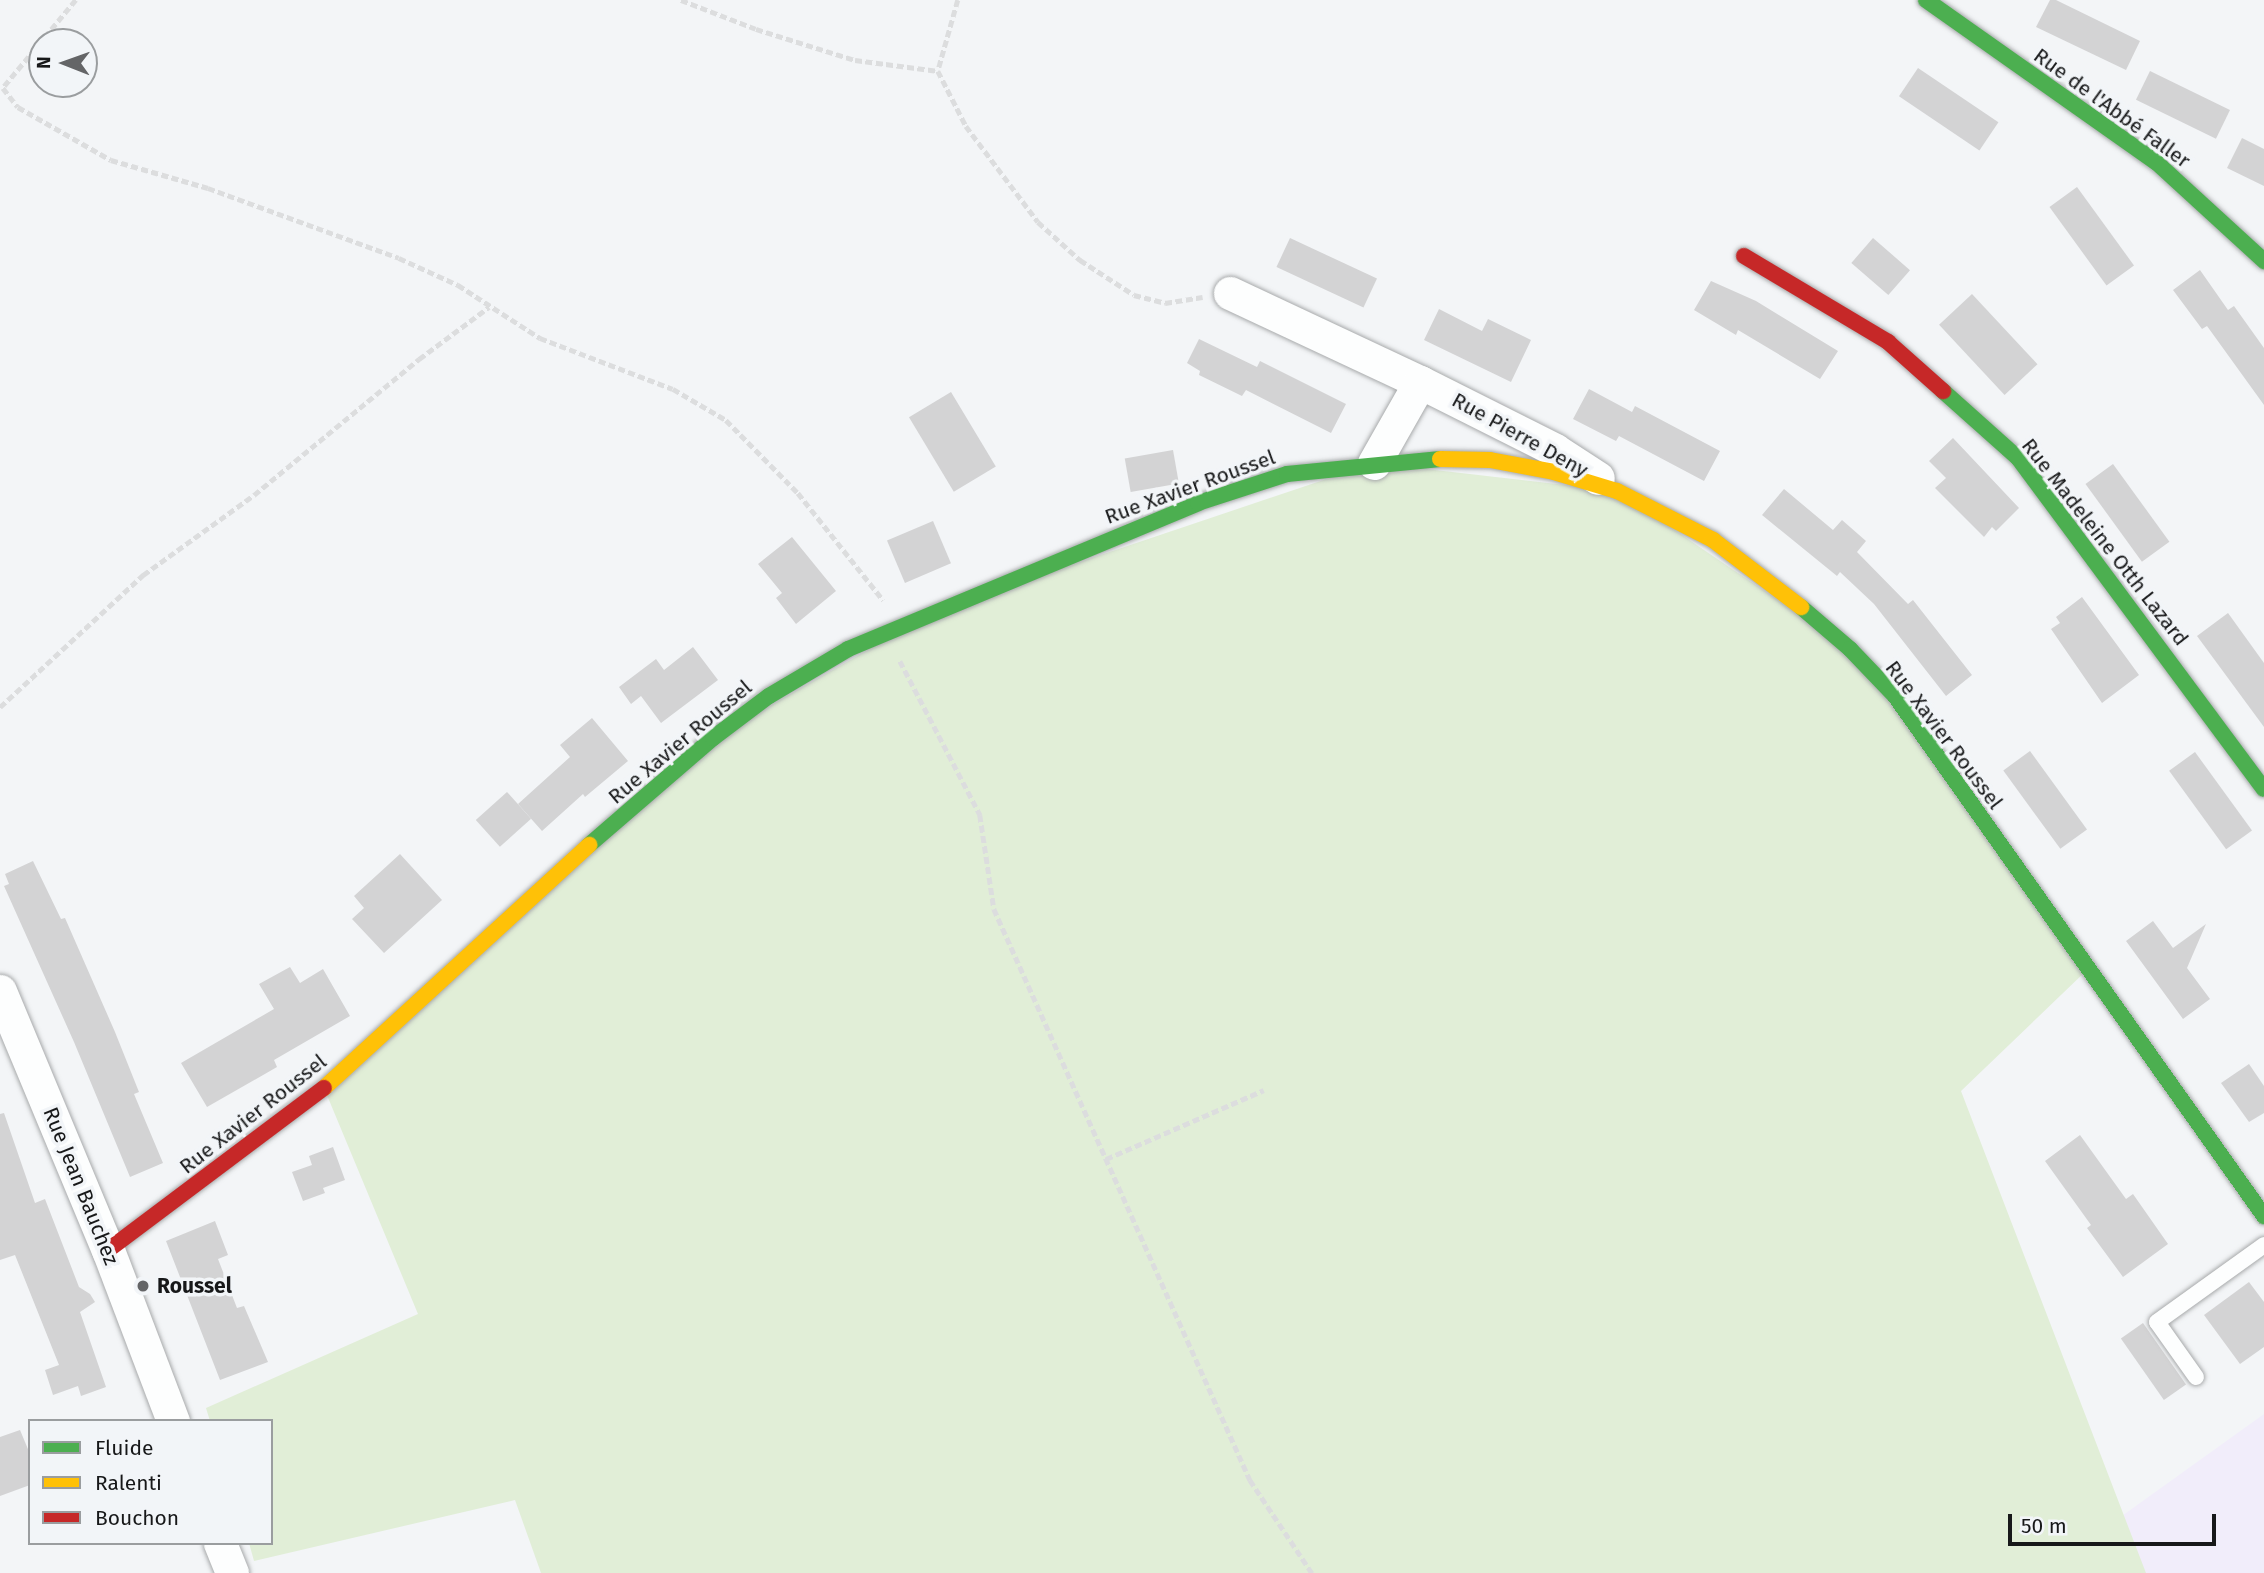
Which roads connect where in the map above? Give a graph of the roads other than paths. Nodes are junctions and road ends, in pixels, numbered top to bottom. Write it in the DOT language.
graph roads {
  1 [pos="1926,0"];
  2 [pos="1744,256"];
  3 [pos="2264,261"];
  4 [pos="1230,293"];
  5 [pos="1420,382"];
  6 [pos="1374,463"];
  7 [pos="1617,491"];
  8 [pos="2264,789"];
  9 [pos="0,991"];
  10 [pos="2264,1216"];
  11 [pos="2264,1245"];
  12 [pos="108,1250"];
  13 [pos="2196,1377"];
  14 [pos="172,1419"];
  15 [pos="221,1545"];
  16 [pos="232,1573"];
  1 -- 3 [label="street, Rue de l'Abbé Faller"];
  2 -- 8 [label="street, Rue Madeleine Otth Lazard"];
  4 -- 5 [label="street, Rue Pierre Deny"];
  5 -- 6 [label="street"];
  5 -- 7 [label="street, Rue Pierre Deny"];
  6 -- 7 [label="street, Rue Xavier Roussel"];
  6 -- 12 [label="street, Rue Xavier Roussel"];
  7 -- 10 [label="street, Rue Xavier Roussel"];
  9 -- 12 [label="street, Rue Jean Bauchez"];
  11 -- 13 [label="lane"];
  12 -- 14 [label="street, Rue Jean Bauchez"];
  15 -- 16 [label="street"];
}
